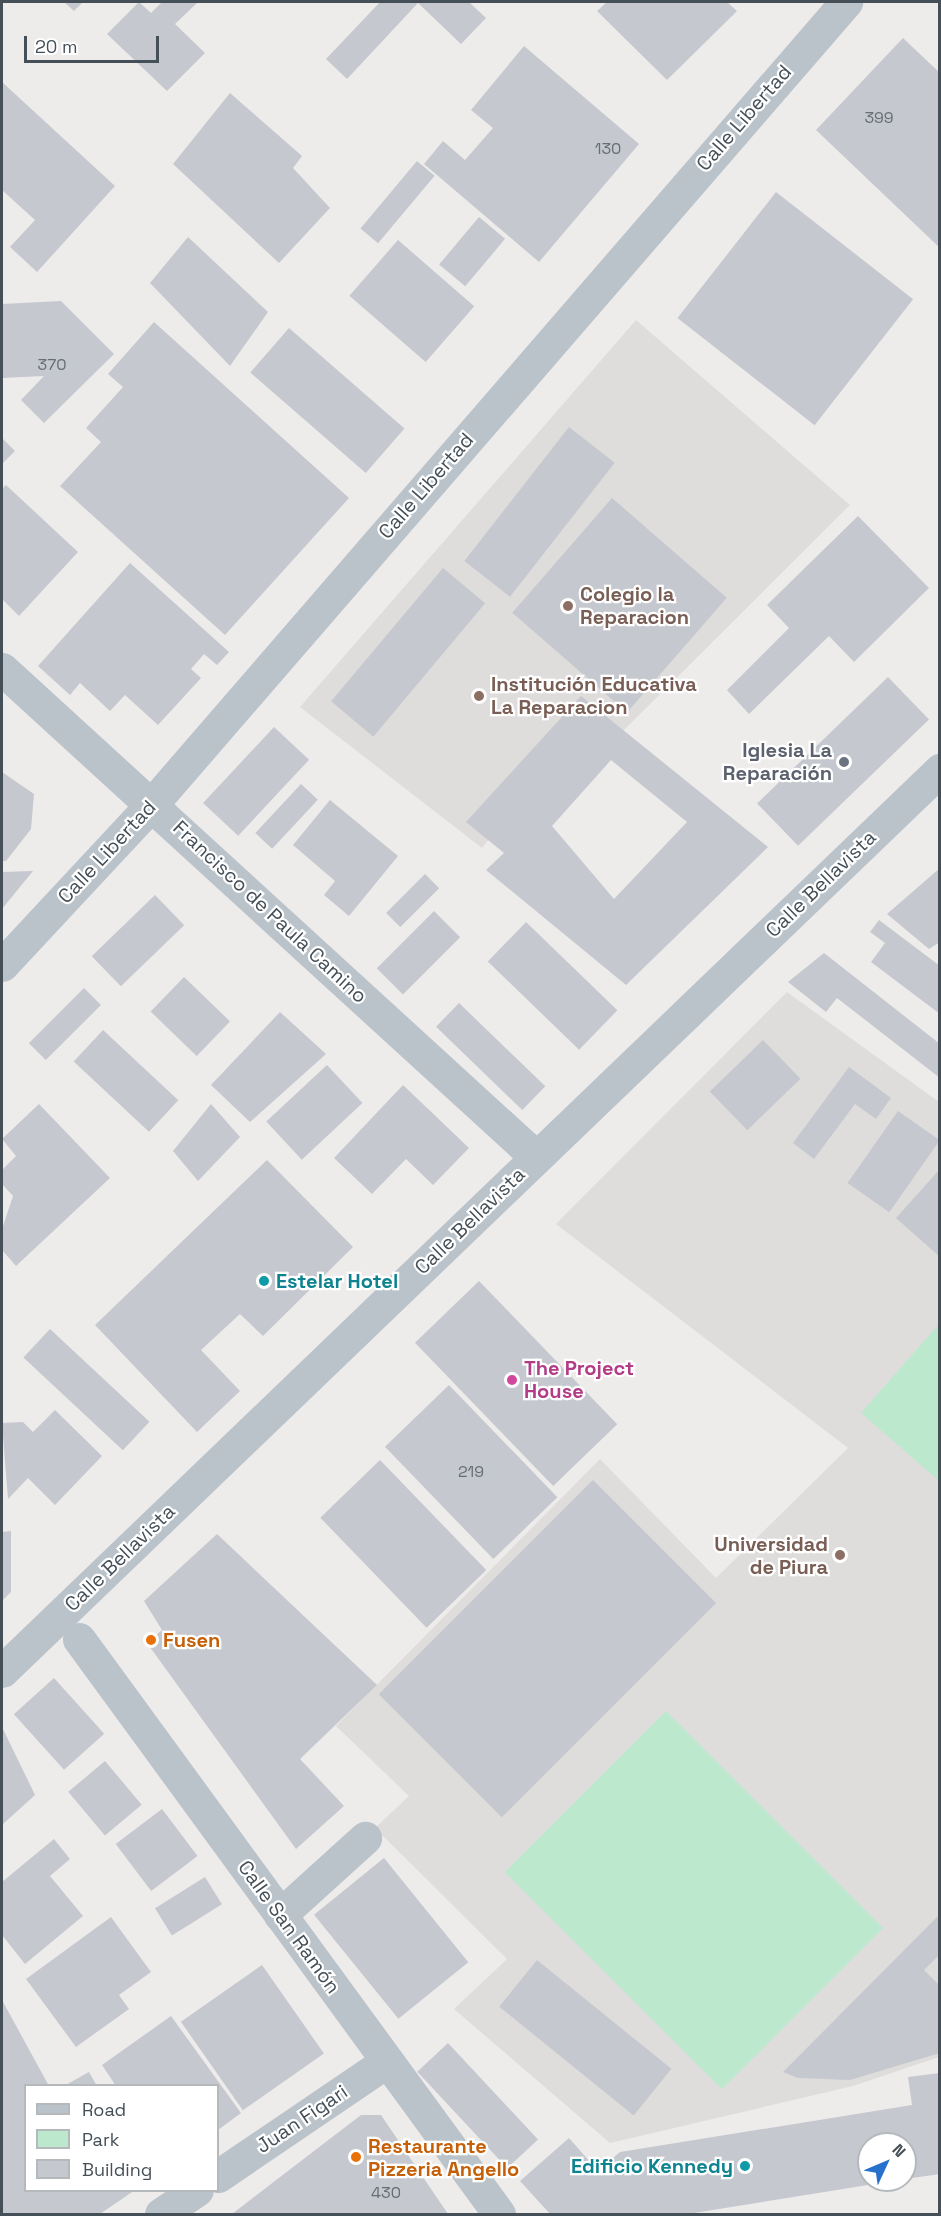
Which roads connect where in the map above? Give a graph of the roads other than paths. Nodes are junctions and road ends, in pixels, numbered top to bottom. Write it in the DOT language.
graph roads {
  1 [pos="846,2"];
  2 [pos="2,669"];
  3 [pos="939,770"];
  4 [pos="152,804"];
  5 [pos="2,965"];
  6 [pos="536,1157"];
  7 [pos="80,1639"];
  8 [pos="2,1671"];
  9 [pos="365,1838"];
  10 [pos="280,1915"];
  11 [pos="387,2061"];
  12 [pos="219,2175"];
  13 [pos="194,2192"];
  14 [pos="161,2214"];
  15 [pos="499,2214"];
  1 -- 4 [label="street, Calle Libertad"];
  2 -- 4 [label="street, Francisco de Paula Camino"];
  3 -- 6 [label="street, Calle Bellavista"];
  4 -- 5 [label="street, Calle Libertad"];
  4 -- 6 [label="street, Francisco de Paula Camino"];
  6 -- 8 [label="street, Calle Bellavista"];
  7 -- 10 [label="street, Calle San Ramón"];
  9 -- 10 [label="street"];
  10 -- 11 [label="street, Calle San Ramón"];
  11 -- 12 [label="street, Juan Figari"];
  11 -- 15 [label="street, Calle San Ramón"];
  13 -- 14 [label="street"];
}
